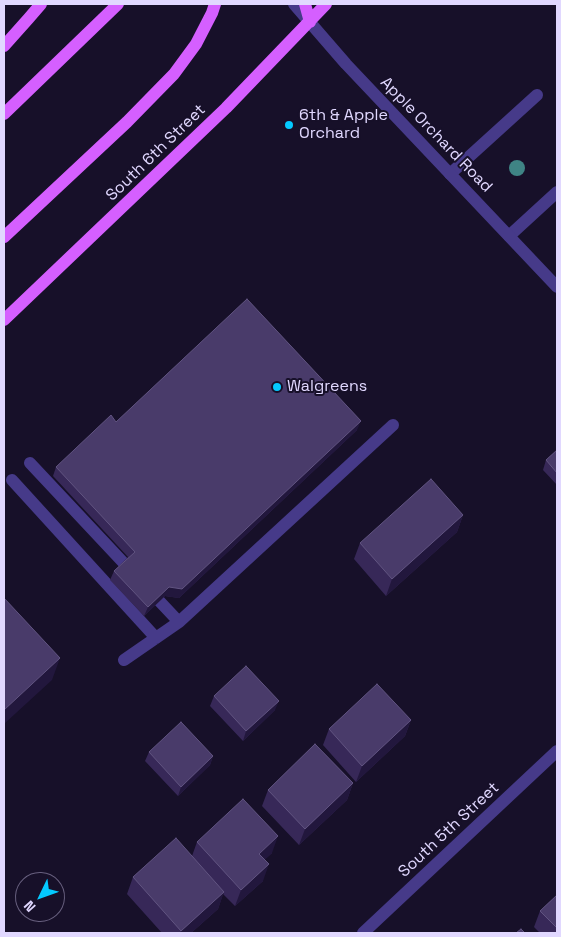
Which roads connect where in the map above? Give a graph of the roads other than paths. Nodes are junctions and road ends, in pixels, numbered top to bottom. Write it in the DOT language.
graph roads {
  1 [pos="41,4"];
  2 [pos="118,4"];
  3 [pos="215,4"];
  4 [pos="294,4"];
  5 [pos="305,4"];
  6 [pos="326,4"];
  7 [pos="310,22"];
  8 [pos="4,46"];
  9 [pos="537,95"];
  10 [pos="4,114"];
  11 [pos="450,174"];
  12 [pos="557,192"];
  13 [pos="509,236"];
  14 [pos="4,237"];
  15 [pos="557,287"];
  16 [pos="4,320"];
  17 [pos="393,426"];
  18 [pos="30,463"];
  19 [pos="12,480"];
  20 [pos="178,622"];
  21 [pos="156,638"];
  22 [pos="124,660"];
  23 [pos="557,751"];
  24 [pos="362,933"];
  1 -- 8 [label="main road"];
  2 -- 10 [label="main road"];
  3 -- 14 [label="main road"];
  4 -- 7 [label="street, Apple Orchard Road"];
  5 -- 7 [label="main road"];
  6 -- 7 [label="main road, South 6th Street"];
  7 -- 11 [label="street, Apple Orchard Road"];
  7 -- 16 [label="main road, South 6th Street"];
  9 -- 11 [label="street"];
  11 -- 13 [label="street, Apple Orchard Road"];
  12 -- 13 [label="street"];
  13 -- 15 [label="street, Apple Orchard Road"];
  17 -- 20 [label="street"];
  18 -- 20 [label="street"];
  19 -- 21 [label="street"];
  20 -- 21 [label="street"];
  21 -- 22 [label="street"];
  23 -- 24 [label="street, South 5th Street"];
}
